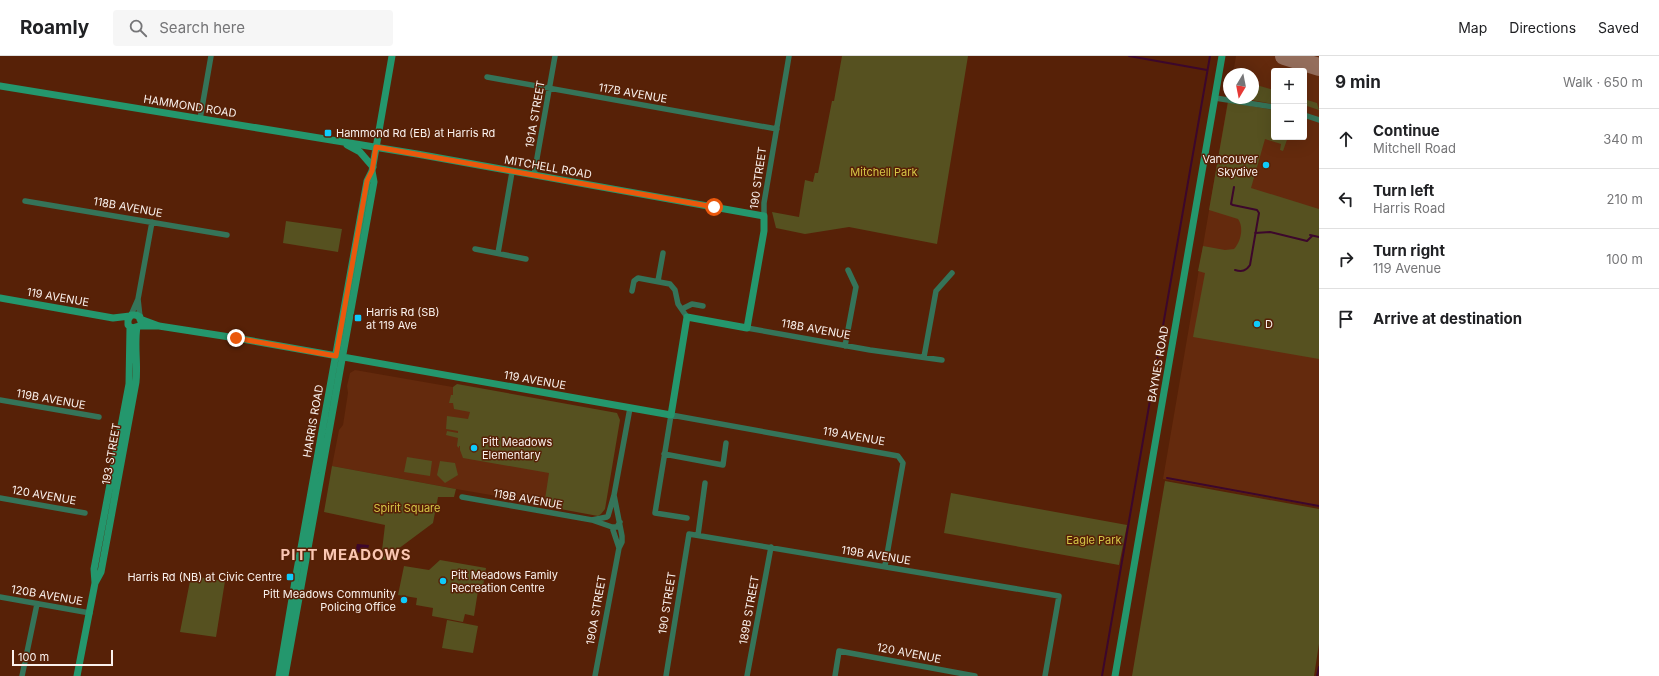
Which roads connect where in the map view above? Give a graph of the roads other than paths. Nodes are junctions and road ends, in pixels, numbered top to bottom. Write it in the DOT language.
graph roads {
  1 [pos="211,56"];
  2 [pos="392,56"];
  3 [pos="555,56"];
  4 [pos="789,56"];
  5 [pos="1222,56"];
  6 [pos="487,77"];
  7 [pos="0,86"];
  8 [pos="550,88"];
  9 [pos="1215,98"];
  10 [pos="1271,107"];
  11 [pos="1307,116"];
  12 [pos="200,119"];
  13 [pos="1319,120"];
  14 [pos="777,129"];
  15 [pos="340,142"];
  16 [pos="376,147"];
  17 [pos="372,169"];
  18 [pos="512,172"];
  19 [pos="534,176"];
  20 [pos="26,201"];
  21 [pos="764,216"];
  22 [pos="152,222"];
  23 [pos="227,235"];
  24 [pos="475,249"];
  25 [pos="663,253"];
  26 [pos="498,254"];
  27 [pos="526,259"];
  28 [pos="848,270"];
  29 [pos="952,274"];
  30 [pos="658,281"];
  31 [pos="632,291"];
  32 [pos="0,298"];
  33 [pos="138,299"];
  34 [pos="703,306"];
  35 [pos="682,309"];
  36 [pos="130,316"];
  37 [pos="687,317"];
  38 [pos="113,318"];
  39 [pos="136,323"];
  40 [pos="748,328"];
  41 [pos="846,346"];
  42 [pos="339,356"];
  43 [pos="924,357"];
  44 [pos="942,360"];
  45 [pos="0,400"];
  46 [pos="630,408"];
  47 [pos="671,414"];
  48 [pos="99,417"];
  49 [pos="726,443"];
  50 [pos="664,454"];
  51 [pos="705,483"];
  52 [pos="614,495"];
  53 [pos="462,497"];
  54 [pos="0,498"];
  55 [pos="85,513"];
  56 [pos="617,514"];
  57 [pos="607,516"];
  58 [pos="687,518"];
  59 [pos="592,520"];
  60 [pos="620,522"];
  61 [pos="610,526"];
  62 [pos="689,534"];
  63 [pos="698,535"];
  64 [pos="771,547"];
  65 [pos="618,548"];
  66 [pos="885,566"];
  67 [pos="0,597"];
  68 [pos="37,604"];
  69 [pos="90,613"];
  70 [pos="287,648"];
  71 [pos="22,676"];
  72 [pos="77,676"];
  73 [pos="279,676"];
  74 [pos="285,676"];
  75 [pos="595,676"];
  76 [pos="666,676"];
  77 [pos="747,676"];
  78 [pos="835,676"];
  79 [pos="975,676"];
  80 [pos="1045,676"];
  81 [pos="1115,676"];
  1 -- 12 [label="street"];
  2 -- 16 [label="street, HARRIS ROAD"];
  3 -- 8 [label="street, 191A STREET"];
  4 -- 14 [label="street, 190 STREET"];
  5 -- 9 [label="street, BAYNES ROAD"];
  6 -- 8 [label="street, 117B AVENUE"];
  7 -- 12 [label="street, HAMMOND ROAD"];
  8 -- 14 [label="street, 117B AVENUE"];
  8 -- 19 [label="street, 191A STREET"];
  9 -- 10 [label="street"];
  9 -- 81 [label="street, BAYNES ROAD"];
  11 -- 13 [label="street"];
  12 -- 15 [label="street, HAMMOND ROAD"];
  14 -- 21 [label="street, 190 STREET"];
  15 -- 16 [label="street, HAMMOND ROAD"];
  15 -- 17 [label="street"];
  16 -- 17 [label="street, HARRIS ROAD"];
  16 -- 18 [label="street, MITCHELL ROAD"];
  17 -- 42 [label="street, HARRIS ROAD"];
  18 -- 19 [label="street, MITCHELL ROAD"];
  18 -- 26 [label="street"];
  19 -- 21 [label="street, MITCHELL ROAD"];
  20 -- 22 [label="street, 118B AVENUE"];
  21 -- 40 [label="street, 190 STREET"];
  22 -- 23 [label="street, 118B AVENUE"];
  22 -- 33 [label="street, 193 STREET"];
  24 -- 26 [label="street"];
  25 -- 30 [label="street"];
  26 -- 27 [label="street"];
  28 -- 41 [label="street"];
  29 -- 43 [label="street"];
  30 -- 31 [label="street"];
  30 -- 35 [label="street"];
  32 -- 38 [label="street, 119 AVENUE"];
  33 -- 36 [label="street, 193 STREET"];
  33 -- 39 [label="street, 193 STREET"];
  34 -- 35 [label="street"];
  35 -- 37 [label="street"];
  36 -- 38 [label="street, 119 AVENUE"];
  36 -- 39 [label="street"];
  37 -- 40 [label="street, 118B AVENUE"];
  37 -- 47 [label="street"];
  38 -- 39 [label="street, 119 AVENUE"];
  39 -- 42 [label="street, 119 AVENUE"];
  39 -- 69 [label="street, 193 STREET"];
  40 -- 41 [label="street, 118B AVENUE"];
  41 -- 43 [label="street, 118B AVENUE"];
  42 -- 46 [label="street, 119 AVENUE"];
  42 -- 70 [label="street, HARRIS ROAD"];
  43 -- 44 [label="street, 118B AVENUE"];
  45 -- 48 [label="street, 119B AVENUE"];
  46 -- 47 [label="street, 119 AVENUE"];
  46 -- 52 [label="street"];
  47 -- 50 [label="street"];
  47 -- 66 [label="street, 119 AVENUE"];
  49 -- 50 [label="street"];
  50 -- 58 [label="street"];
  51 -- 63 [label="street"];
  52 -- 56 [label="street"];
  52 -- 57 [label="street"];
  53 -- 59 [label="street, 119B AVENUE"];
  54 -- 55 [label="street, 120 AVENUE"];
  56 -- 57 [label="street"];
  56 -- 60 [label="street"];
  57 -- 59 [label="street, 119B AVENUE"];
  57 -- 61 [label="street"];
  59 -- 61 [label="street, 119B AVENUE"];
  60 -- 61 [label="street"];
  60 -- 65 [label="street, 190A STREET"];
  61 -- 65 [label="street, 190A STREET"];
  62 -- 63 [label="street, 119B AVENUE"];
  62 -- 76 [label="street, 190 STREET"];
  63 -- 64 [label="street, 119B AVENUE"];
  64 -- 66 [label="street, 119B AVENUE"];
  64 -- 77 [label="street, 189B STREET"];
  65 -- 75 [label="street, 190A STREET"];
  66 -- 80 [label="street, 119B AVENUE"];
  67 -- 68 [label="street, 120B AVENUE"];
  68 -- 69 [label="street, 120B AVENUE"];
  68 -- 71 [label="street"];
  69 -- 72 [label="street, 193 STREET"];
  70 -- 73 [label="street, HARRIS ROAD"];
  70 -- 74 [label="street, HARRIS ROAD"];
  78 -- 79 [label="street, 120 AVENUE"];
}
